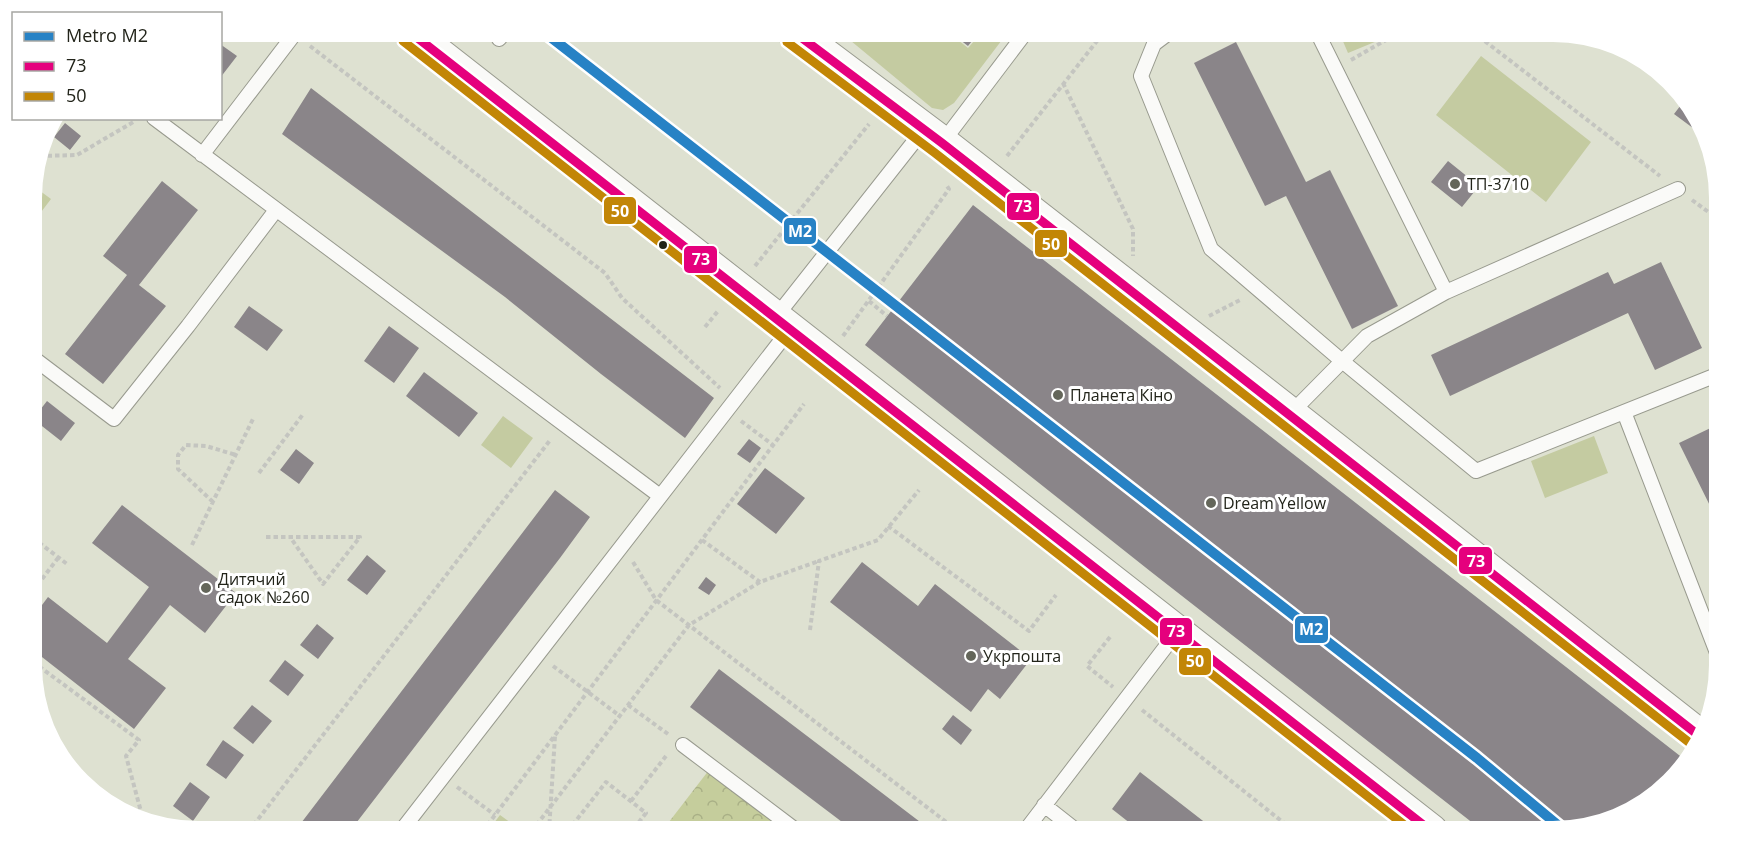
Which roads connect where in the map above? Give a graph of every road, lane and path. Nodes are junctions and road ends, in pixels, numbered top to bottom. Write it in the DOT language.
graph roads {
  1 [pos="288,42"];
  2 [pos="307,42"];
  3 [pos="423,42"];
  4 [pos="807,42"];
  5 [pos="1017,42"];
  6 [pos="1096,42"];
  7 [pos="1157,42"];
  8 [pos="1322,42"];
  9 [pos="1382,42"];
  10 [pos="1486,42"];
  11 [pos="1335,69"];
  12 [pos="1064,83"];
  13 [pos="887,102"];
  14 [pos="136,120"];
  15 [pos="157,120"];
  16 [pos="933,136"];
  17 [pos="202,155"];
  18 [pos="47,156"];
  19 [pos="1004,159"];
  20 [pos="1678,189"];
  21 [pos="276,210"];
  22 [pos="1709,212"];
  23 [pos="768,249"];
  24 [pos="1134,261"];
  25 [pos="1259,289"];
  26 [pos="1446,292"];
  27 [pos="869,301"];
  28 [pos="887,316"];
  29 [pos="1206,318"];
  30 [pos="783,323"];
  31 [pos="842,339"];
  32 [pos="1342,361"];
  33 [pos="42,365"];
  34 [pos="1709,378"];
  35 [pos="734,400"];
  36 [pos="804,404"];
  37 [pos="1624,412"];
  38 [pos="304,414"];
  39 [pos="1290,414"];
  40 [pos="253,419"];
  41 [pos="563,424"];
  42 [pos="773,445"];
  43 [pos="236,455"];
  44 [pos="259,473"];
  45 [pos="919,490"];
  46 [pos="660,496"];
  47 [pos="213,502"];
  48 [pos="888,526"];
  49 [pos="266,537"];
  50 [pos="290,537"];
  51 [pos="701,540"];
  52 [pos="622,544"];
  53 [pos="42,545"];
  54 [pos="192,545"];
  55 [pos="58,558"];
  56 [pos="819,561"];
  57 [pos="67,564"];
  58 [pos="42,579"];
  59 [pos="760,582"];
  60 [pos="1056,596"];
  61 [pos="656,600"];
  62 [pos="689,625"];
  63 [pos="810,630"];
  64 [pos="1178,632"];
  65 [pos="1709,632"];
  66 [pos="1110,637"];
  67 [pos="538,655"];
  68 [pos="42,669"];
  69 [pos="588,692"];
  70 [pos="1127,698"];
  71 [pos="628,705"];
  72 [pos="620,716"];
  73 [pos="1694,732"];
  74 [pos="555,735"];
  75 [pos="680,743"];
  76 [pos="443,776"];
  77 [pos="631,801"];
  78 [pos="1044,805"];
  79 [pos="550,808"];
  80 [pos="141,810"];
  81 [pos="495,815"];
  82 [pos="257,821"];
  83 [pos="408,821"];
  84 [pos="490,821"];
  85 [pos="540,821"];
  86 [pos="549,821"];
  87 [pos="576,821"];
  88 [pos="640,821"];
  89 [pos="784,821"];
  90 [pos="945,821"];
  91 [pos="1032,821"];
  92 [pos="1064,821"];
  93 [pos="1281,821"];
  94 [pos="1418,821"];
  1 -- 17 [label="lane"];
  2 -- 35 [label="path"];
  3 -- 30 [label="main road"];
  4 -- 13 [label="main road"];
  5 -- 16 [label="lane"];
  6 -- 12 [label="path"];
  7 -- 25 [label="lane"];
  8 -- 11 [label="lane"];
  9 -- 11 [label="path"];
  10 -- 20 [label="path"];
  11 -- 26 [label="lane"];
  12 -- 19 [label="path"];
  12 -- 24 [label="path"];
  13 -- 16 [label="main road"];
  13 -- 23 [label="path"];
  14 -- 18 [label="path"];
  15 -- 17 [label="lane"];
  16 -- 27 [label="path"];
  16 -- 30 [label="lane"];
  16 -- 39 [label="main road"];
  17 -- 21 [label="lane"];
  20 -- 22 [label="path"];
  20 -- 26 [label="lane"];
  21 -- 33 [label="lane"];
  21 -- 41 [label="lane"];
  25 -- 29 [label="path"];
  25 -- 32 [label="lane"];
  26 -- 32 [label="lane"];
  27 -- 28 [label="path"];
  27 -- 31 [label="path"];
  30 -- 35 [label="lane"];
  30 -- 64 [label="main road"];
  32 -- 37 [label="lane"];
  32 -- 39 [label="lane"];
  34 -- 37 [label="lane"];
  35 -- 42 [label="path"];
  35 -- 46 [label="lane"];
  36 -- 42 [label="path"];
  37 -- 65 [label="lane"];
  38 -- 44 [label="path"];
  39 -- 73 [label="main road"];
  40 -- 43 [label="path"];
  41 -- 46 [label="lane"];
  41 -- 82 [label="path"];
  42 -- 51 [label="path"];
  43 -- 47 [label="path"];
  43 -- 47 [label="path"];
  45 -- 48 [label="path"];
  46 -- 52 [label="lane"];
  47 -- 54 [label="path"];
  48 -- 56 [label="path"];
  48 -- 60 [label="path"];
  49 -- 50 [label="path"];
  50 -- 50 [label="path"];
  51 -- 59 [label="path"];
  51 -- 61 [label="path"];
  52 -- 61 [label="path"];
  52 -- 67 [label="lane"];
  53 -- 55 [label="path"];
  55 -- 57 [label="path"];
  55 -- 58 [label="path"];
  56 -- 59 [label="path"];
  56 -- 63 [label="path"];
  59 -- 62 [label="path"];
  61 -- 62 [label="path"];
  61 -- 69 [label="path"];
  62 -- 71 [label="path"];
  62 -- 90 [label="path"];
  64 -- 70 [label="lane"];
  64 -- 94 [label="main road"];
  66 -- 70 [label="path"];
  67 -- 69 [label="path"];
  67 -- 76 [label="lane"];
  68 -- 80 [label="path"];
  69 -- 72 [label="path"];
  69 -- 74 [label="path"];
  70 -- 78 [label="lane"];
  70 -- 93 [label="path"];
  71 -- 72 [label="path"];
  71 -- 75 [label="path"];
  72 -- 79 [label="path"];
  74 -- 79 [label="path"];
  74 -- 81 [label="path"];
  75 -- 77 [label="path"];
  75 -- 89 [label="lane"];
  76 -- 81 [label="path"];
  76 -- 83 [label="lane"];
  77 -- 87 [label="path"];
  77 -- 88 [label="path"];
  78 -- 91 [label="lane"];
  78 -- 92 [label="lane"];
  79 -- 85 [label="path"];
  79 -- 86 [label="path"];
  81 -- 84 [label="path"];
}
